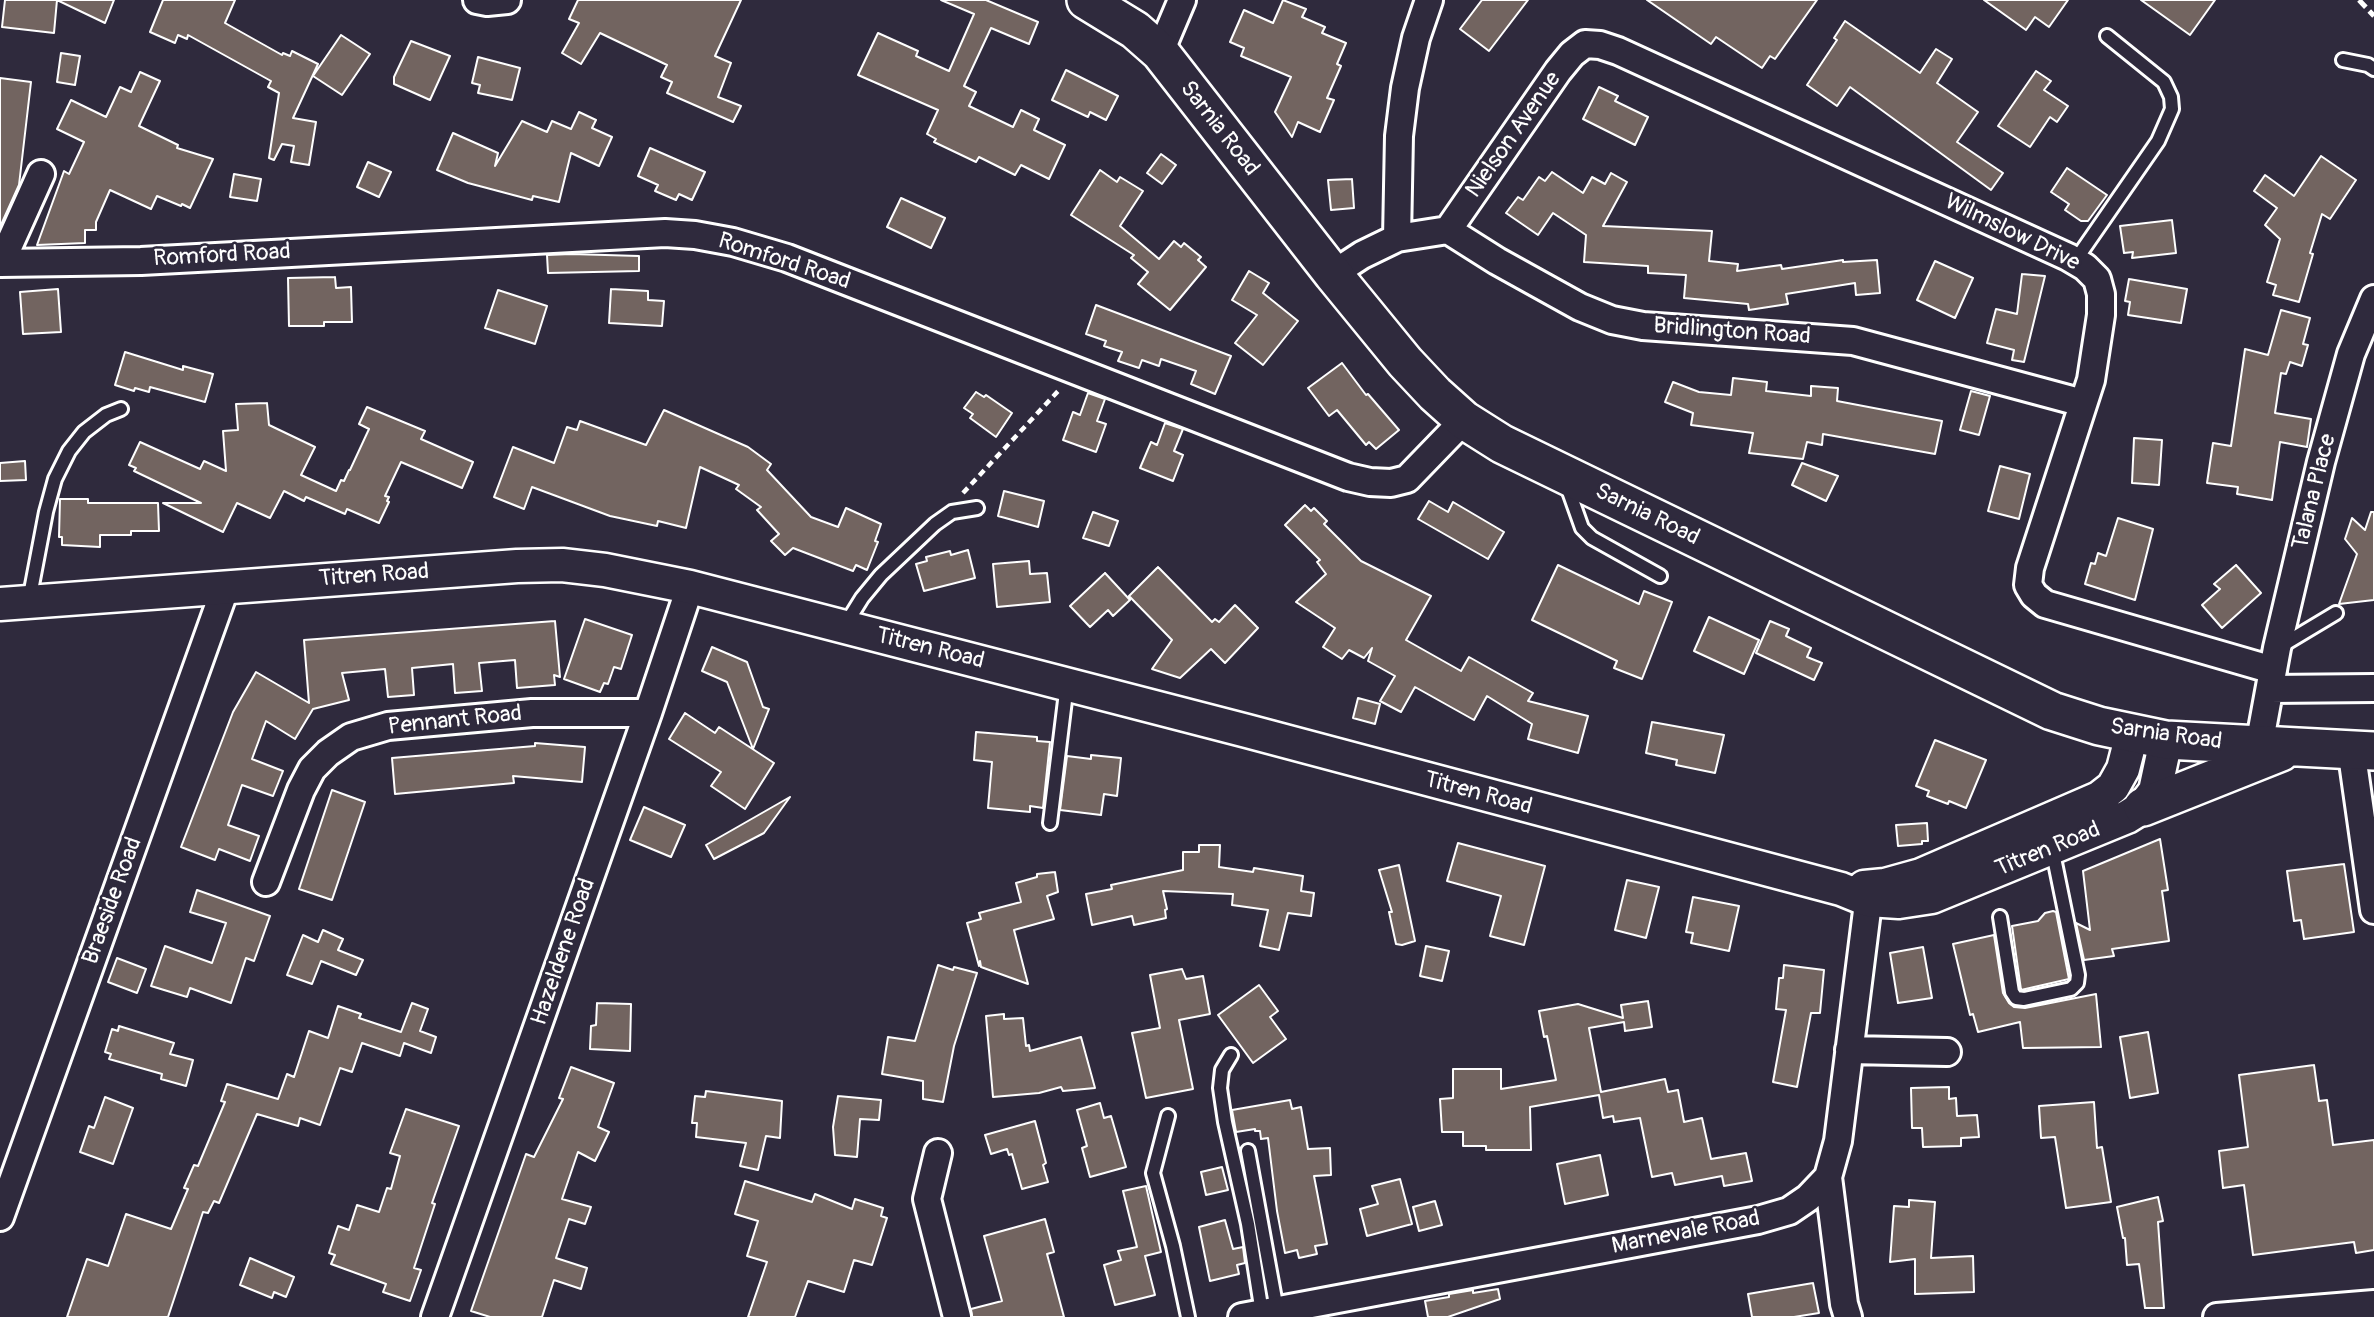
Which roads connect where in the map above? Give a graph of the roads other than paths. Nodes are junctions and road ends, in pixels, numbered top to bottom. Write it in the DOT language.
graph roads {
  1 [pos="477,0"];
  2 [pos="508,0"];
  3 [pos="1086,0"];
  4 [pos="1182,0"];
  5 [pos="1429,0"];
  6 [pos="2107,36"];
  7 [pos="1585,44"];
  8 [pos="1160,52"];
  9 [pos="2343,60"];
  10 [pos="2374,69"];
  11 [pos="41,174"];
  12 [pos="1448,230"];
  13 [pos="1397,238"];
  14 [pos="2075,261"];
  15 [pos="0,263"];
  16 [pos="1333,274"];
  17 [pos="2374,299"];
  18 [pos="2082,403"];
  19 [pos="121,409"];
  20 [pos="1464,420"];
  21 [pos="1563,474"];
  22 [pos="977,508"];
  23 [pos="1660,576"];
  24 [pos="226,586"];
  25 [pos="690,587"];
  26 [pos="14,603"];
  27 [pos="2336,613"];
  28 [pos="844,627"];
  29 [pos="2274,669"];
  30 [pos="1067,684"];
  31 [pos="2374,688"];
  32 [pos="648,713"];
  33 [pos="2149,737"];
  34 [pos="2276,747"];
  35 [pos="2362,750"];
  36 [pos="2143,807"];
  37 [pos="1050,823"];
  38 [pos="2052,848"];
  39 [pos="266,882"];
  40 [pos="1860,892"];
  41 [pos="2374,911"];
  42 [pos="2000,917"];
  43 [pos="1849,1051"];
  44 [pos="1947,1052"];
  45 [pos="1231,1055"];
  46 [pos="1168,1116"];
  47 [pos="1248,1151"];
  48 [pos="939,1153"];
  49 [pos="1828,1177"];
  50 [pos="0,1216"];
  51 [pos="2374,1304"];
  52 [pos="1261,1313"];
  53 [pos="435,1317"];
  54 [pos="957,1317"];
  55 [pos="1188,1317"];
  56 [pos="1848,1317"];
  57 [pos="2217,1317"];
  1 -- 2 [label="street"];
  3 -- 8 [label="main road, Sarnia Road"];
  4 -- 8 [label="street"];
  5 -- 13 [label="street"];
  6 -- 14 [label="lane"];
  7 -- 12 [label="street, Nielson Avenue"];
  7 -- 14 [label="street, Wilmslow Drive"];
  8 -- 16 [label="main road, Sarnia Road"];
  9 -- 10 [label="lane"];
  11 -- 15 [label="street"];
  12 -- 13 [label="street"];
  12 -- 18 [label="street, Bridlington Road"];
  13 -- 16 [label="street"];
  14 -- 18 [label="street, Wilmslow Drive"];
  15 -- 20 [label="street, Romford Road"];
  16 -- 20 [label="main road, Sarnia Road"];
  17 -- 29 [label="street, Talana Place"];
  18 -- 29 [label="street, Wilmslow Drive"];
  19 -- 26 [label="lane"];
  20 -- 21 [label="main road, Sarnia Road"];
  21 -- 23 [label="lane"];
  21 -- 33 [label="main road, Sarnia Road"];
  22 -- 28 [label="lane"];
  24 -- 25 [label="street, Titren Road"];
  24 -- 26 [label="street, Titren Road"];
  24 -- 50 [label="street, Braeside Road"];
  25 -- 28 [label="street, Titren Road"];
  25 -- 32 [label="street, Hazeldene Road"];
  27 -- 29 [label="lane"];
  28 -- 30 [label="street, Titren Road"];
  29 -- 31 [label="street, Wilmslow Drive"];
  29 -- 34 [label="street, Talana Place"];
  30 -- 37 [label="lane"];
  30 -- 40 [label="street, Titren Road"];
  32 -- 39 [label="street, Pennant Road"];
  32 -- 53 [label="street, Hazeldene Road"];
  33 -- 34 [label="main road, Sarnia Road"];
  33 -- 36 [label="street"];
  33 -- 40 [label="street, Titren Road"];
  34 -- 35 [label="main road, Sarnia Road"];
  34 -- 36 [label="main road"];
  35 -- 41 [label="street"];
  36 -- 38 [label="street, Titren Road"];
  38 -- 40 [label="street, Titren Road"];
  38 -- 42 [label="lane"];
  40 -- 43 [label="street, Marnevale Road"];
  43 -- 44 [label="street"];
  43 -- 49 [label="street, Marnevale Road"];
  45 -- 52 [label="lane"];
  46 -- 55 [label="lane"];
  47 -- 52 [label="lane"];
  48 -- 54 [label="street"];
  49 -- 52 [label="street, Marnevale Road"];
  49 -- 56 [label="street"];
  51 -- 57 [label="street"];
}
